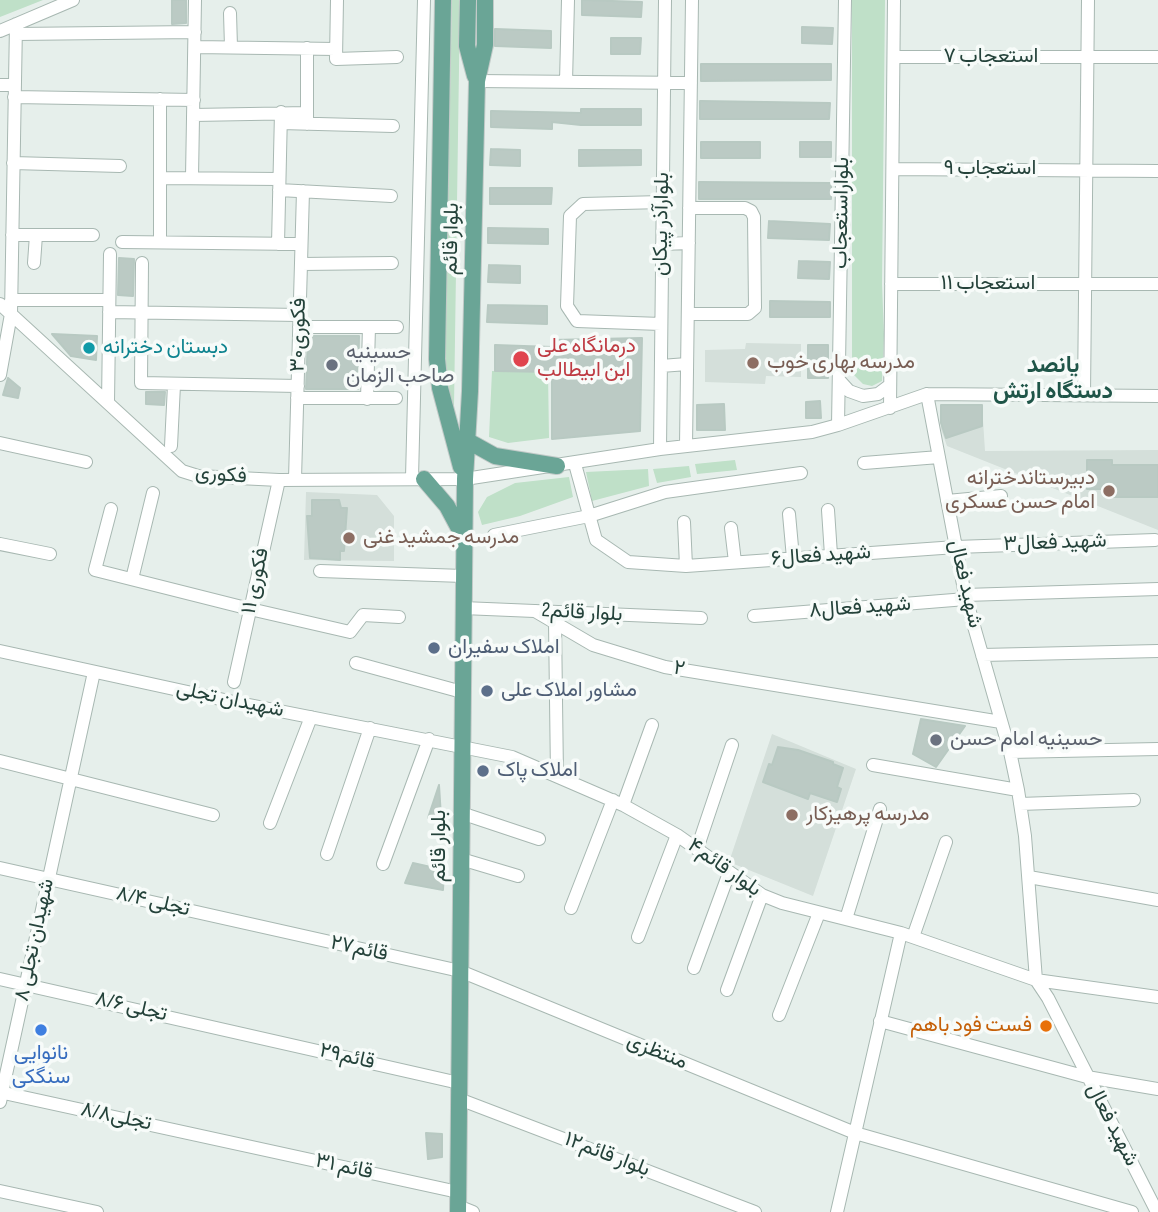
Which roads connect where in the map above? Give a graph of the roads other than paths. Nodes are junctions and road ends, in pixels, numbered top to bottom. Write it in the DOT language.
graph roads {
  1 [pos="73,0"];
  2 [pos="195,0"];
  3 [pos="337,0"];
  4 [pos="424,0"];
  5 [pos="443,0"];
  6 [pos="468,0"];
  7 [pos="485,0"];
  8 [pos="568,0"];
  9 [pos="664,0"];
  10 [pos="692,0"];
  11 [pos="845,0"];
  12 [pos="894,0"];
  13 [pos="1088,0"];
  14 [pos="230,13"];
  15 [pos="16,29"];
  16 [pos="0,31"];
  17 [pos="195,32"];
  18 [pos="195,47"];
  19 [pos="231,47"];
  20 [pos="307,48"];
  21 [pos="336,54"];
  22 [pos="423,56"];
  23 [pos="397,57"];
  24 [pos="894,57"];
  25 [pos="1088,57"];
  26 [pos="1158,57"];
  27 [pos="477,81"];
  28 [pos="566,82"];
  29 [pos="664,82"];
  30 [pos="691,83"];
  31 [pos="441,84"];
  32 [pos="0,85"];
  33 [pos="15,91"];
  34 [pos="160,99"];
  35 [pos="194,100"];
  36 [pos="193,115"];
  37 [pos="281,118"];
  38 [pos="307,119"];
  39 [pos="0,125"];
  40 [pos="14,125"];
  41 [pos="393,126"];
  42 [pos="13,163"];
  43 [pos="120,166"];
  44 [pos="892,169"];
  45 [pos="1087,170"];
  46 [pos="1158,171"];
  47 [pos="192,177"];
  48 [pos="160,178"];
  49 [pos="279,185"];
  50 [pos="303,191"];
  51 [pos="391,196"];
  52 [pos="662,202"];
  53 [pos="689,208"];
  54 [pos="12,235"];
  55 [pos="36,235"];
  56 [pos="93,235"];
  57 [pos="122,242"];
  58 [pos="160,242"];
  59 [pos="689,243"];
  60 [pos="278,244"];
  61 [pos="301,244"];
  62 [pos="662,244"];
  63 [pos="110,254"];
  64 [pos="34,263"];
  65 [pos="142,263"];
  66 [pos="392,263"];
  67 [pos="301,264"];
  68 [pos="1086,283"];
  69 [pos="891,284"];
  70 [pos="1158,284"];
  71 [pos="7,306"];
  72 [pos="109,306"];
  73 [pos="143,313"];
  74 [pos="688,314"];
  75 [pos="299,321"];
  76 [pos="661,324"];
  77 [pos="369,327"];
  78 [pos="397,327"];
  79 [pos="687,364"];
  80 [pos="661,366"];
  81 [pos="0,376"];
  82 [pos="839,380"];
  83 [pos="174,385"];
  84 [pos="890,385"];
  85 [pos="298,392"];
  86 [pos="927,394"];
  87 [pos="1084,395"];
  88 [pos="1158,396"];
  89 [pos="396,398"];
  90 [pos="367,399"];
  91 [pos="108,403"];
  92 [pos="890,408"];
  93 [pos="838,425"];
  94 [pos="468,441"];
  95 [pos="0,443"];
  96 [pos="171,446"];
  97 [pos="686,446"];
  98 [pos="660,449"];
  99 [pos="939,457"];
  100 [pos="86,462"];
  101 [pos="864,463"];
  102 [pos="575,464"];
  103 [pos="557,466"];
  104 [pos="801,473"];
  105 [pos="295,479"];
  106 [pos="418,479"];
  107 [pos="279,480"];
  108 [pos="465,480"];
  109 [pos="153,493"];
  110 [pos="1002,495"];
  111 [pos="947,501"];
  112 [pos="111,509"];
  113 [pos="828,510"];
  114 [pos="789,514"];
  115 [pos="589,516"];
  116 [pos="684,522"];
  117 [pos="731,528"];
  118 [pos="494,535"];
  119 [pos="464,538"];
  120 [pos="1155,540"];
  121 [pos="0,544"];
  122 [pos="956,547"];
  123 [pos="50,554"];
  124 [pos="831,555"];
  125 [pos="793,558"];
  126 [pos="735,562"];
  127 [pos="687,566"];
  128 [pos="320,571"];
  129 [pos="463,576"];
  130 [pos="132,579"];
  131 [pos="1158,589"];
  132 [pos="966,597"];
  133 [pos="463,608"];
  134 [pos="250,609"];
  135 [pos="535,611"];
  136 [pos="754,616"];
  137 [pos="399,617"];
  138 [pos="701,618"];
  139 [pos="555,622"];
  140 [pos="0,651"];
  141 [pos="1158,651"];
  142 [pos="982,655"];
  143 [pos="356,663"];
  144 [pos="94,672"];
  145 [pos="233,682"];
  146 [pos="462,692"];
  147 [pos="311,717"];
  148 [pos="1001,723"];
  149 [pos="652,725"];
  150 [pos="370,728"];
  151 [pos="429,740"];
  152 [pos="732,745"];
  153 [pos="462,746"];
  154 [pos="1155,749"];
  155 [pos="1010,752"];
  156 [pos="0,761"];
  157 [pos="873,765"];
  158 [pos="557,776"];
  159 [pos="71,779"];
  160 [pos="1018,790"];
  161 [pos="1134,800"];
  162 [pos="618,802"];
  163 [pos="1020,804"];
  164 [pos="880,809"];
  165 [pos="461,813"];
  166 [pos="213,815"];
  167 [pos="270,823"];
  168 [pos="677,835"];
  169 [pos="539,839"];
  170 [pos="946,842"];
  171 [pos="697,849"];
  172 [pos="327,854"];
  173 [pos="461,859"];
  174 [pos="383,864"];
  175 [pos="0,867"];
  176 [pos="729,873"];
  177 [pos="518,876"];
  178 [pos="1028,877"];
  179 [pos="49,878"];
  180 [pos="762,895"];
  181 [pos="1158,900"];
  182 [pos="571,908"];
  183 [pos="819,914"];
  184 [pos="846,919"];
  185 [pos="257,927"];
  186 [pos="907,935"];
  187 [pos="638,937"];
  188 [pos="694,968"];
  189 [pos="460,971"];
  190 [pos="0,979"];
  191 [pos="1036,979"];
  192 [pos="26,984"];
  193 [pos="727,990"];
  194 [pos="1158,997"];
  195 [pos="779,1015"];
  196 [pos="880,1021"];
  197 [pos="235,1030"];
  198 [pos="1087,1077"];
  199 [pos="1158,1089"];
  200 [pos="459,1091"];
  201 [pos="1,1095"];
  202 [pos="855,1133"];
  203 [pos="229,1142"];
  204 [pos="0,1191"];
  205 [pos="462,1205"];
  206 [pos="97,1212"];
  207 [pos="755,1212"];
  208 [pos="837,1212"];
  209 [pos="1132,1212"];
  210 [pos="1157,1212"];
  1 -- 15 [label="street"];
  2 -- 17 [label="street"];
  3 -- 21 [label="street"];
  4 -- 22 [label="street"];
  5 -- 31 [label="main road, بلوار قائم"];
  6 -- 27 [label="main road"];
  7 -- 27 [label="main road, بلوار قائم"];
  8 -- 28 [label="street"];
  9 -- 29 [label="street, بلوارآذر پیکان"];
  10 -- 30 [label="street, بلوارآذر پیکان"];
  11 -- 82 [label="street, بلواراستعجاب"];
  12 -- 24 [label="street"];
  13 -- 25 [label="street"];
  14 -- 19 [label="street"];
  15 -- 16 [label="street"];
  15 -- 17 [label="street"];
  15 -- 33 [label="street"];
  17 -- 18 [label="street"];
  18 -- 19 [label="street"];
  18 -- 35 [label="street"];
  19 -- 20 [label="street"];
  20 -- 21 [label="street"];
  20 -- 38 [label="street"];
  21 -- 23 [label="street"];
  22 -- 31 [label="street"];
  22 -- 106 [label="street"];
  24 -- 25 [label="street, استعجاب ۷"];
  24 -- 44 [label="street"];
  25 -- 26 [label="street, استعجاب ۷"];
  25 -- 45 [label="street"];
  27 -- 28 [label="street"];
  27 -- 94 [label="main road, بلوار قائم"];
  28 -- 29 [label="street"];
  29 -- 30 [label="street"];
  29 -- 52 [label="street, بلوارآذر پیکان"];
  30 -- 53 [label="street, بلوارآذر پیکان"];
  31 -- 108 [label="main road, بلوار قائم"];
  32 -- 33 [label="street"];
  33 -- 34 [label="street"];
  33 -- 40 [label="street"];
  34 -- 35 [label="street"];
  34 -- 48 [label="street"];
  35 -- 36 [label="street"];
  36 -- 37 [label="street"];
  36 -- 47 [label="street"];
  37 -- 38 [label="street"];
  37 -- 49 [label="street"];
  38 -- 41 [label="street"];
  39 -- 40 [label="street"];
  40 -- 42 [label="street"];
  42 -- 43 [label="street"];
  42 -- 54 [label="street"];
  44 -- 45 [label="street, استعجاب ۹"];
  44 -- 69 [label="street"];
  45 -- 46 [label="street, استعجاب ۹"];
  45 -- 68 [label="street"];
  47 -- 48 [label="street"];
  47 -- 49 [label="street"];
  48 -- 58 [label="street"];
  49 -- 50 [label="street"];
  49 -- 60 [label="street"];
  50 -- 51 [label="street"];
  50 -- 61 [label="street, فکوری۳۰"];
  52 -- 62 [label="street, بلوارآذر پیکان"];
  52 -- 76 [label="street"];
  53 -- 59 [label="street, بلوارآذر پیکان"];
  53 -- 74 [label="street"];
  54 -- 55 [label="street"];
  54 -- 71 [label="street"];
  55 -- 56 [label="street"];
  55 -- 64 [label="street"];
  57 -- 58 [label="street"];
  58 -- 60 [label="street"];
  59 -- 62 [label="street"];
  59 -- 74 [label="street, بلوارآذر پیکان"];
  60 -- 61 [label="street"];
  61 -- 67 [label="street, فکوری۳۰"];
  62 -- 76 [label="street, بلوارآذر پیکان"];
  63 -- 72 [label="street"];
  65 -- 73 [label="street"];
  66 -- 67 [label="street"];
  67 -- 75 [label="street, فکوری۳۰"];
  68 -- 69 [label="street, استعجاب ۱۱"];
  68 -- 70 [label="street, استعجاب ۱۱"];
  68 -- 87 [label="street"];
  69 -- 84 [label="street"];
  71 -- 72 [label="street"];
  71 -- 81 [label="street"];
  71 -- 91 [label="street, فکوری"];
  72 -- 73 [label="street"];
  72 -- 91 [label="street"];
  73 -- 75 [label="street"];
  73 -- 83 [label="street"];
  74 -- 79 [label="street, بلوارآذر پیکان"];
  75 -- 77 [label="street"];
  75 -- 85 [label="street, فکوری۳۰"];
  76 -- 80 [label="street, بلوارآذر پیکان"];
  77 -- 78 [label="street"];
  77 -- 90 [label="street"];
  79 -- 80 [label="street"];
  79 -- 97 [label="street, بلوارآذر پیکان"];
  80 -- 98 [label="street, بلوارآذر پیکان"];
  82 -- 84 [label="street"];
  82 -- 93 [label="street, بلواراستعجاب"];
  83 -- 85 [label="street"];
  83 -- 96 [label="street"];
  84 -- 92 [label="street"];
  85 -- 90 [label="street"];
  85 -- 105 [label="street, فکوری۳۰"];
  86 -- 87 [label="street"];
  86 -- 92 [label="street"];
  86 -- 99 [label="street, شهید فعال"];
  87 -- 88 [label="street"];
  89 -- 90 [label="street"];
  91 -- 107 [label="street, فکوری"];
  92 -- 93 [label="street"];
  93 -- 97 [label="street"];
  94 -- 103 [label="main road"];
  94 -- 108 [label="main road, بلوار قائم"];
  95 -- 100 [label="street"];
  97 -- 98 [label="street"];
  98 -- 102 [label="street"];
  99 -- 101 [label="street"];
  99 -- 111 [label="street, شهید فعال"];
  102 -- 103 [label="street"];
  102 -- 115 [label="street, شهید فعال۶"];
  103 -- 108 [label="street"];
  104 -- 115 [label="street"];
  105 -- 106 [label="street, فکوری"];
  105 -- 107 [label="street, فکوری"];
  106 -- 108 [label="street, فکوری"];
  106 -- 119 [label="main road"];
  107 -- 134 [label="street, فکوری ۱۱"];
  108 -- 119 [label="main road, بلوار قائم"];
  109 -- 130 [label="street"];
  110 -- 111 [label="street"];
  111 -- 122 [label="street, شهید فعال"];
  112 -- 130 [label="street"];
  113 -- 124 [label="street"];
  114 -- 125 [label="street"];
  115 -- 118 [label="street"];
  115 -- 127 [label="street, شهید فعال۶"];
  116 -- 127 [label="street"];
  117 -- 126 [label="street"];
  119 -- 129 [label="main road, بلوار قائم"];
  120 -- 122 [label="street, شهید فعال۳"];
  121 -- 123 [label="street"];
  122 -- 124 [label="street, شهید فعال۶"];
  122 -- 132 [label="street, شهید فعال"];
  124 -- 125 [label="street, شهید فعال۶"];
  125 -- 126 [label="street, شهید فعال۶"];
  126 -- 127 [label="street, شهید فعال۶"];
  128 -- 129 [label="street"];
  129 -- 133 [label="main road, بلوار قائم"];
  130 -- 134 [label="street"];
  131 -- 132 [label="street, شهید فعال۸"];
  132 -- 136 [label="street, شهید فعال۸"];
  132 -- 142 [label="street, شهید فعال"];
  133 -- 135 [label="street, 2بلوار قائم"];
  133 -- 146 [label="main road, بلوار قائم"];
  134 -- 137 [label="street"];
  134 -- 145 [label="street, فکوری ۱۱"];
  135 -- 138 [label="street, 2بلوار قائم"];
  135 -- 139 [label="street, ۲"];
  139 -- 148 [label="street, ۲"];
  139 -- 158 [label="street"];
  140 -- 144 [label="street, شهیدان تجلی"];
  141 -- 142 [label="street"];
  142 -- 148 [label="street, شهید فعال"];
  143 -- 146 [label="street"];
  144 -- 147 [label="street, شهیدان تجلی"];
  144 -- 159 [label="street, شهیدان تجلی ۸"];
  146 -- 153 [label="main road, بلوار قائم"];
  147 -- 150 [label="street, شهیدان تجلی"];
  147 -- 167 [label="street"];
  148 -- 155 [label="street, شهید فعال"];
  149 -- 162 [label="street"];
  150 -- 151 [label="street, شهیدان تجلی"];
  150 -- 172 [label="street"];
  151 -- 153 [label="street, شهیدان تجلی"];
  151 -- 174 [label="street"];
  152 -- 171 [label="street"];
  153 -- 158 [label="street, بلوار قائم۴"];
  153 -- 165 [label="main road, بلوار قائم"];
  154 -- 155 [label="street"];
  155 -- 160 [label="street, شهید فعال"];
  156 -- 159 [label="street"];
  157 -- 160 [label="street"];
  158 -- 162 [label="street, بلوار قائم۴"];
  159 -- 166 [label="street"];
  159 -- 179 [label="street, شهیدان تجلی ۸"];
  160 -- 163 [label="street, شهید فعال"];
  161 -- 163 [label="street"];
  162 -- 168 [label="street, بلوار قائم۴"];
  162 -- 182 [label="street"];
  163 -- 178 [label="street, شهید فعال"];
  164 -- 184 [label="street"];
  165 -- 169 [label="street"];
  165 -- 173 [label="main road, بلوار قائم"];
  168 -- 171 [label="street, بلوار قائم۴"];
  168 -- 187 [label="street"];
  170 -- 186 [label="street"];
  171 -- 176 [label="street, بلوار قائم۴"];
  173 -- 177 [label="street"];
  173 -- 189 [label="main road, بلوار قائم"];
  175 -- 179 [label="street, ۸/۴ تجلی"];
  176 -- 180 [label="street, بلوار قائم۴"];
  176 -- 188 [label="street"];
  178 -- 181 [label="street"];
  178 -- 191 [label="street, شهید فعال"];
  179 -- 185 [label="street, ۸/۴ تجلی"];
  179 -- 192 [label="street, شهیدان تجلی ۸"];
  180 -- 183 [label="street, بلوار قائم۴"];
  180 -- 193 [label="street"];
  183 -- 184 [label="street, بلوار قائم۴"];
  183 -- 195 [label="street"];
  184 -- 186 [label="street, بلوار قائم۴"];
  185 -- 189 [label="street, قائم۲۷"];
  186 -- 191 [label="street, بلوار قائم۴"];
  186 -- 196 [label="street"];
  189 -- 200 [label="main road, بلوار قائم"];
  189 -- 202 [label="street, منتظزی"];
  190 -- 192 [label="street, تجلی ۸/۶"];
  191 -- 194 [label="street, بلوار قائم۴"];
  191 -- 198 [label="street, شهید فعال"];
  192 -- 197 [label="street, تجلی ۸/۶"];
  192 -- 201 [label="street, شهیدان تجلی ۸"];
  196 -- 198 [label="street"];
  196 -- 202 [label="street"];
  197 -- 200 [label="street, قائم۲۹"];
  198 -- 199 [label="street"];
  198 -- 210 [label="street, شهید فعال"];
  200 -- 205 [label="main road, بلوار قائم"];
  200 -- 207 [label="street, بلوار قائم۱۲"];
  201 -- 203 [label="street, تجلی۸/۸"];
  202 -- 208 [label="street"];
  202 -- 209 [label="street, منتظزی"];
  203 -- 205 [label="street, قائم ۳۱"];
  204 -- 206 [label="street"];
}
